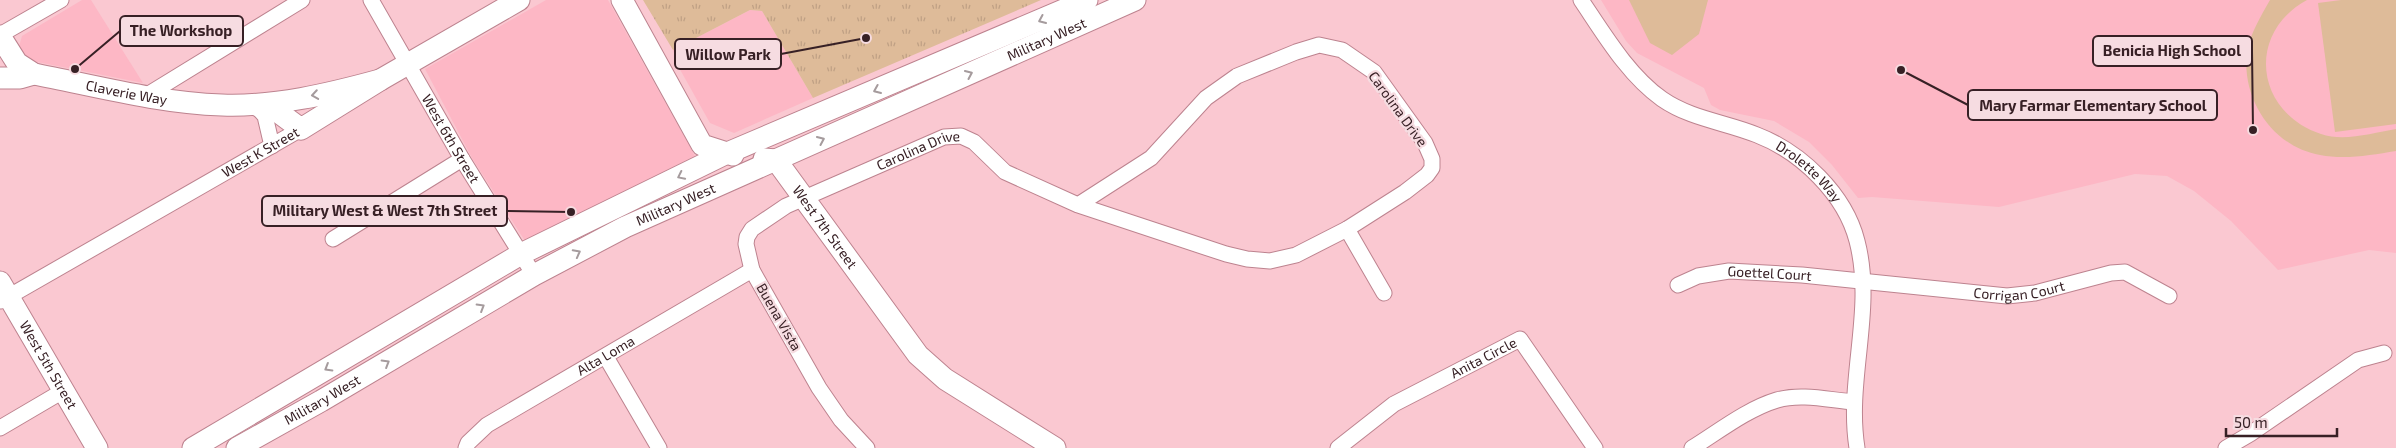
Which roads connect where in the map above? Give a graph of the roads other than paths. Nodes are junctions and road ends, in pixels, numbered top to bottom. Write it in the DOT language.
graph roads {
  1 [pos="61,0"];
  2 [pos="302,0"];
  3 [pos="371,0"];
  4 [pos="519,0"];
  5 [pos="622,0"];
  6 [pos="1087,0"];
  7 [pos="1136,0"];
  8 [pos="1581,0"];
  9 [pos="0,36"];
  10 [pos="409,64"];
  11 [pos="34,74"];
  12 [pos="0,78"];
  13 [pos="380,80"];
  14 [pos="144,96"];
  15 [pos="255,105"];
  16 [pos="301,129"];
  17 [pos="272,146"];
  18 [pos="725,154"];
  19 [pos="462,159"];
  20 [pos="776,160"];
  21 [pos="805,197"];
  22 [pos="1078,205"];
  23 [pos="1347,229"];
  24 [pos="333,239"];
  25 [pos="521,254"];
  26 [pos="752,270"];
  27 [pos="534,276"];
  28 [pos="1862,281"];
  29 [pos="1678,285"];
  30 [pos="1384,293"];
  31 [pos="3,294"];
  32 [pos="2169,296"];
  33 [pos="2384,353"];
  34 [pos="606,357"];
  35 [pos="63,391"];
  36 [pos="1854,402"];
  37 [pos="0,428"];
  38 [pos="97,448"];
  39 [pos="193,448"];
  40 [pos="237,448"];
  41 [pos="466,448"];
  42 [pos="659,448"];
  43 [pos="867,448"];
  44 [pos="1055,448"];
  45 [pos="1338,448"];
  46 [pos="1595,448"];
  47 [pos="1692,448"];
  48 [pos="1856,448"];
  49 [pos="2226,448"];
  1 -- 9 [label="street"];
  2 -- 14 [label="street"];
  3 -- 10 [label="street, West 6th Street"];
  4 -- 10 [label="main road, West K Street"];
  5 -- 18 [label="main road"];
  6 -- 18 [label="main road, Military West, one-way"];
  20 -- 7 [label="main road, Military West, one-way"];
  8 -- 28 [label="street, Drolette Way"];
  9 -- 11 [label="main road"];
  10 -- 13 [label="main road, West K Street"];
  10 -- 19 [label="street, West 6th Street"];
  11 -- 12 [label="main road, Claverie Way"];
  11 -- 14 [label="main road, Claverie Way"];
  13 -- 15 [label="main road, Claverie Way, one-way"];
  13 -- 16 [label="main road, West K Street"];
  14 -- 15 [label="main road, Claverie Way"];
  15 -- 16 [label="main road, Claverie Way"];
  15 -- 17 [label="street"];
  16 -- 17 [label="street, West K Street"];
  17 -- 31 [label="street, West K Street"];
  18 -- 20 [label="main road"];
  18 -- 25 [label="main road, Military West, one-way"];
  19 -- 24 [label="street"];
  19 -- 25 [label="street, West 6th Street"];
  20 -- 21 [label="main road, West 7th Street"];
  27 -- 20 [label="main road, Military West, one-way"];
  21 -- 22 [label="street, Carolina Drive"];
  21 -- 26 [label="street, Buena Vista"];
  21 -- 44 [label="main road, West 7th Street"];
  22 -- 23 [label="street, Carolina Drive"];
  22 -- 23 [label="street, Carolina Drive"];
  23 -- 30 [label="street"];
  25 -- 27 [label="street, West 6th Street"];
  25 -- 39 [label="main road, Military West, one-way"];
  26 -- 34 [label="street, Alta Loma"];
  26 -- 43 [label="street, Buena Vista"];
  40 -- 27 [label="main road, Military West, one-way"];
  28 -- 29 [label="street, Goettel Court"];
  28 -- 32 [label="street, Corrigan Court"];
  28 -- 36 [label="street, Drolette Way"];
  31 -- 35 [label="main road, West 5th Street"];
  33 -- 49 [label="street"];
  34 -- 41 [label="street, Alta Loma"];
  34 -- 42 [label="street"];
  35 -- 37 [label="street"];
  35 -- 38 [label="main road, West 5th Street"];
  36 -- 47 [label="street"];
  36 -- 48 [label="street, Drolette Way"];
  45 -- 46 [label="street, Anita Circle"];
}
